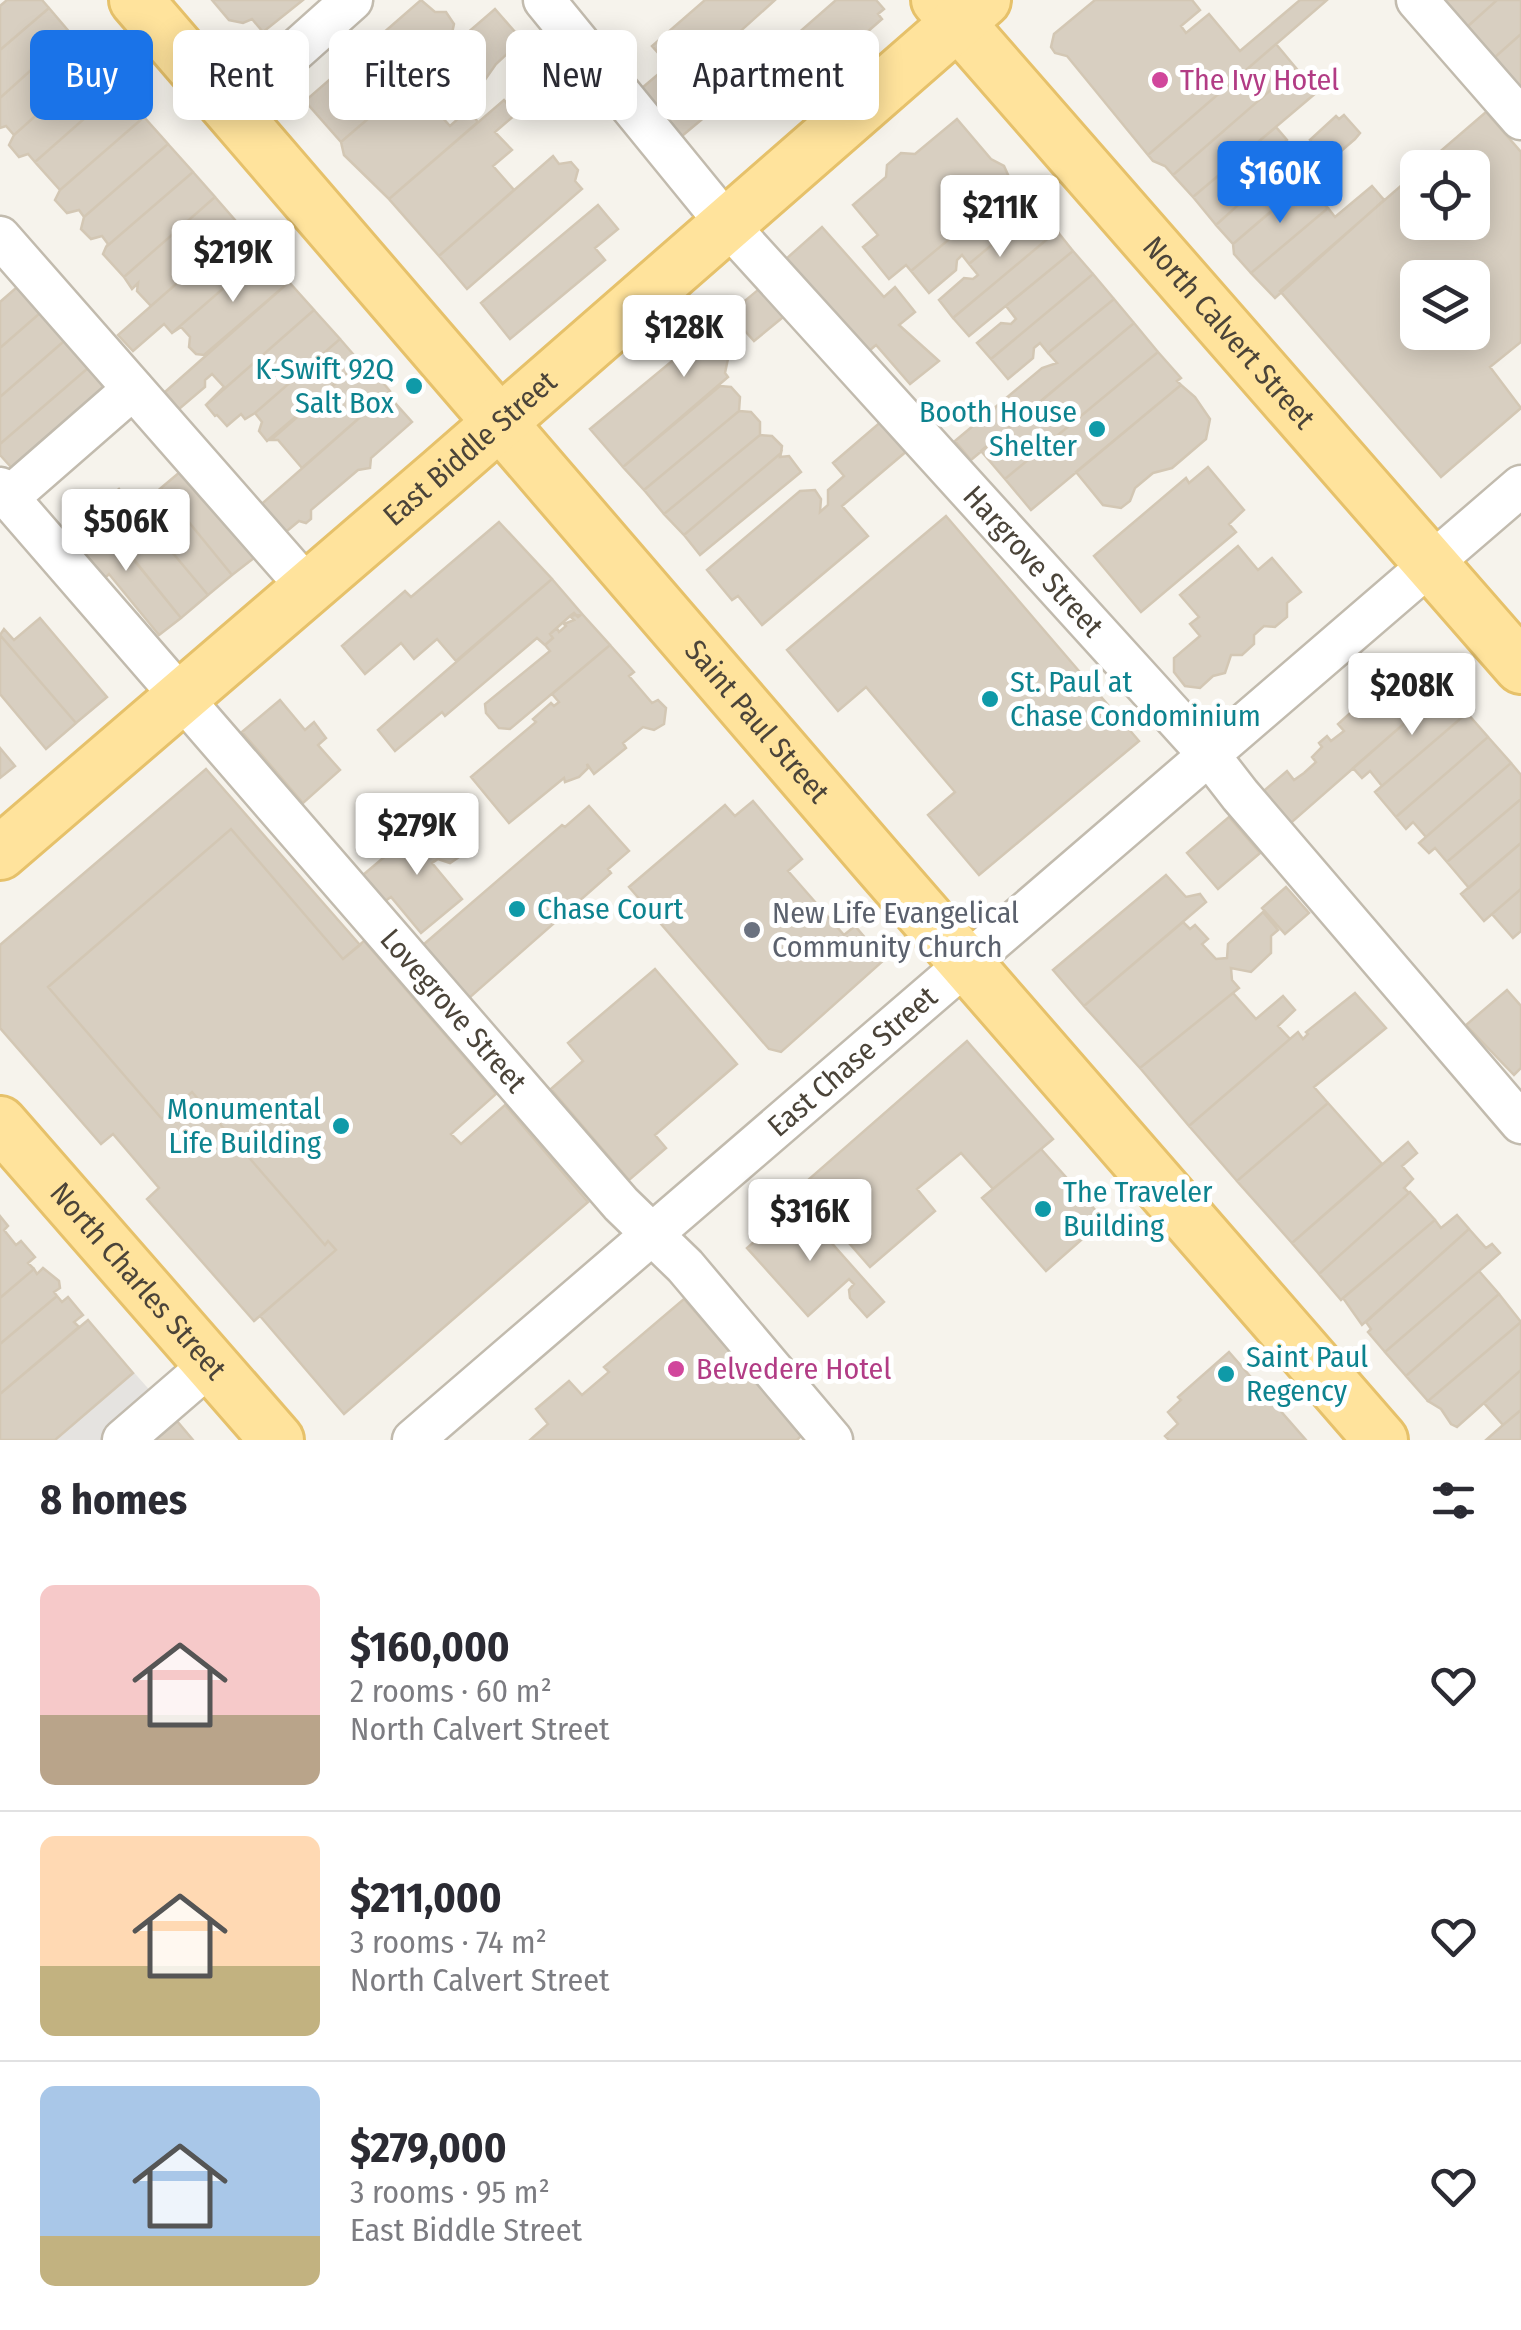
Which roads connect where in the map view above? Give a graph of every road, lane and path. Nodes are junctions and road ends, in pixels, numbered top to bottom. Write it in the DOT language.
graph roads {
  1 [pos="136,0"];
  2 [pos="352,0"];
  3 [pos="544,0"];
  4 [pos="1417,0"];
  5 [pos="960,7"];
  6 [pos="309,38"];
  7 [pos="173,43"];
  8 [pos="1521,118"];
  9 [pos="240,120"];
  10 [pos="726,223"];
  11 [pos="0,237"];
  12 [pos="133,389"];
  13 [pos="502,421"];
  14 [pos="1521,486"];
  15 [pos="4,493"];
  16 [pos="1432,563"];
  17 [pos="309,589"];
  18 [pos="1521,667"];
  19 [pos="182,697"];
  20 [pos="1209,755"];
  21 [pos="0,853"];
  22 [pos="967,963"];
  23 [pos="0,1123"];
  24 [pos="1521,1124"];
  25 [pos="652,1233"];
  26 [pos="211,1364"];
  27 [pos="123,1440"];
  28 [pos="278,1440"];
  29 [pos="413,1440"];
  30 [pos="832,1440"];
  31 [pos="1381,1440"];
  1 -- 7 [label="main road, Saint Paul Street"];
  2 -- 6 [label="street"];
  3 -- 10 [label="street, Hargrove Street"];
  4 -- 8 [label="street"];
  5 -- 10 [label="main road, East Biddle Street"];
  5 -- 16 [label="main road, North Calvert Street"];
  9 -- 13 [label="main road, Saint Paul Street"];
  10 -- 13 [label="main road, East Biddle Street"];
  10 -- 20 [label="street, Hargrove Street"];
  11 -- 12 [label="street"];
  12 -- 15 [label="street"];
  12 -- 17 [label="street"];
  13 -- 17 [label="main road, East Biddle Street"];
  13 -- 22 [label="main road, Saint Paul Street"];
  14 -- 16 [label="street, East Chase Street"];
  15 -- 19 [label="street, Lovegrove Street"];
  16 -- 18 [label="main road, North Calvert Street"];
  16 -- 20 [label="street, East Chase Street"];
  17 -- 19 [label="main road, East Biddle Street"];
  19 -- 21 [label="main road, East Biddle Street"];
  19 -- 25 [label="street, Lovegrove Street"];
  20 -- 22 [label="street, East Chase Street"];
  20 -- 24 [label="street, Hargrove Street"];
  22 -- 25 [label="street, East Chase Street"];
  22 -- 31 [label="main road, Saint Paul Street"];
  23 -- 26 [label="main road, North Charles Street"];
  25 -- 29 [label="street, East Chase Street"];
  25 -- 30 [label="street, Lovegrove Street"];
  26 -- 27 [label="street"];
  26 -- 28 [label="main road, North Charles Street"];
}
